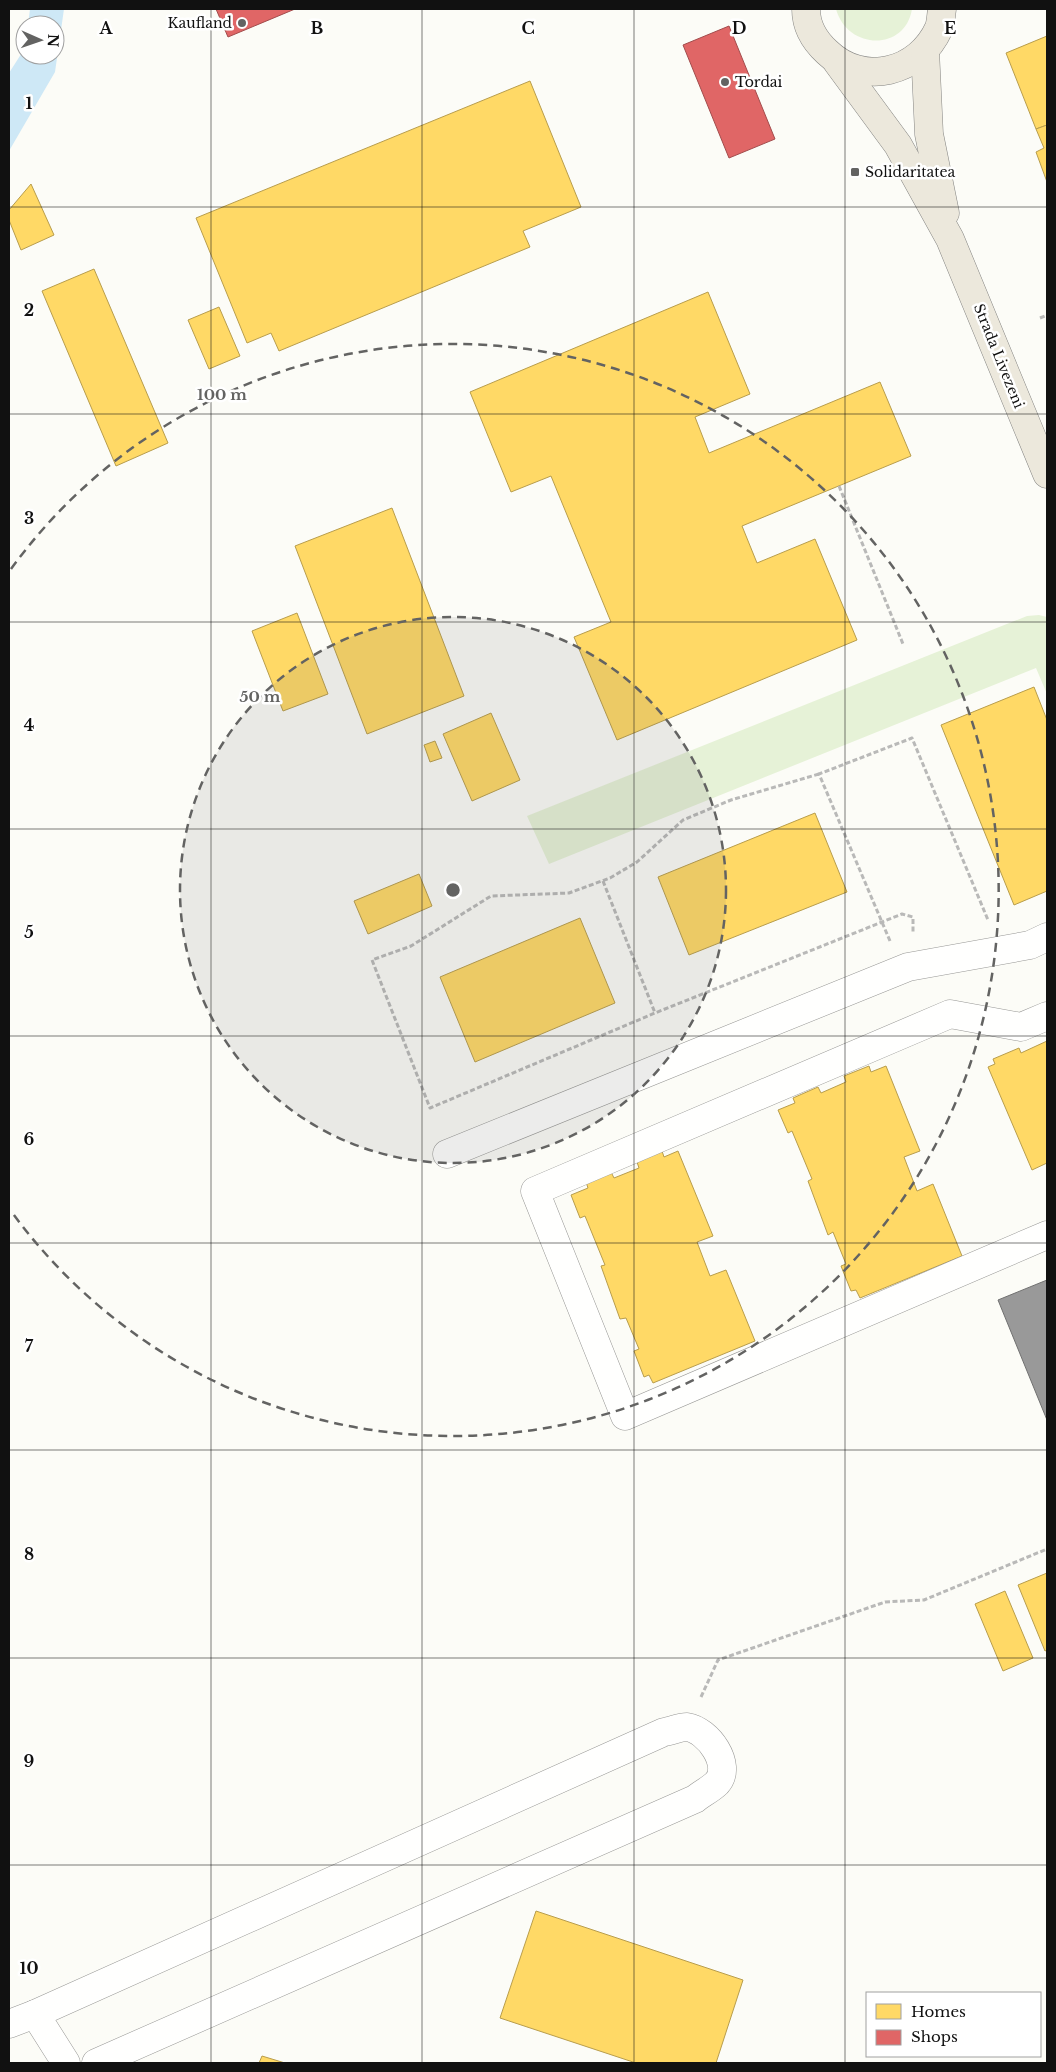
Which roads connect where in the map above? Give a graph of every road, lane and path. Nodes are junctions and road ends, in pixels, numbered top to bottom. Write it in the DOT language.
graph roads {
  1 [pos="806,9"];
  2 [pos="946,15"];
  3 [pos="925,50"];
  4 [pos="837,62"];
  5 [pos="950,239"];
  6 [pos="1047,315"];
  7 [pos="1040,318"];
  8 [pos="1047,474"];
  9 [pos="839,486"];
  10 [pos="903,644"];
  11 [pos="819,774"];
  12 [pos="603,881"];
  13 [pos="988,921"];
  14 [pos="882,922"];
  15 [pos="910,938"];
  16 [pos="1047,938"];
  17 [pos="892,947"];
  18 [pos="655,1013"];
  19 [pos="1047,1016"];
  20 [pos="447,1154"];
  21 [pos="1047,1235"];
  22 [pos="1047,1549"];
  23 [pos="687,1727"];
  24 [pos="35,2014"];
  25 [pos="9,2024"];
  26 [pos="66,2063"];
  27 [pos="96,2063"];
  1 -- 4 [label="main road"];
  2 -- 3 [label="main road"];
  3 -- 4 [label="main road"];
  3 -- 5 [label="main road, Strada Livezeni"];
  4 -- 5 [label="main road, Strada Livezeni"];
  5 -- 8 [label="main road, Strada Livezeni"];
  6 -- 7 [label="path"];
  9 -- 10 [label="path"];
  11 -- 12 [label="path"];
  11 -- 13 [label="path"];
  11 -- 14 [label="path"];
  12 -- 18 [label="path"];
  12 -- 18 [label="path"];
  14 -- 15 [label="path"];
  14 -- 17 [label="path"];
  14 -- 18 [label="path"];
  16 -- 20 [label="lane"];
  19 -- 21 [label="lane"];
  22 -- 23 [label="path"];
  23 -- 24 [label="lane"];
  23 -- 27 [label="lane"];
  24 -- 25 [label="lane"];
  24 -- 26 [label="lane"];
}
